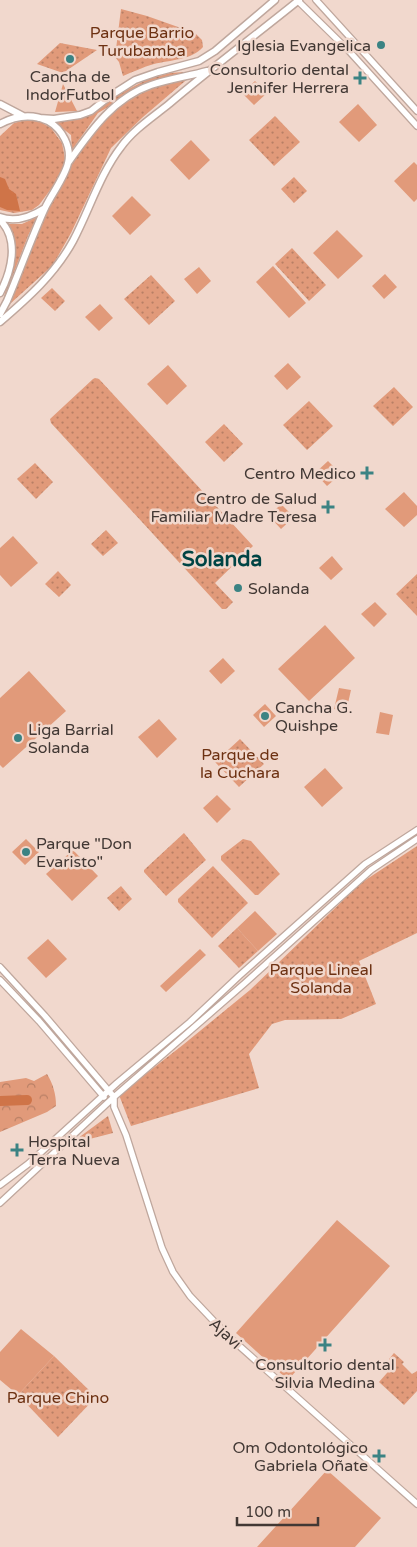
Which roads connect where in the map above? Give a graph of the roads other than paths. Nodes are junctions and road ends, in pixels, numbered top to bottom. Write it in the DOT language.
graph roads {
  1 [pos="275,0"];
  2 [pos="298,0"];
  3 [pos="316,0"];
  4 [pos="211,70"];
  5 [pos="0,104"];
  6 [pos="417,111"];
  7 [pos="24,116"];
  8 [pos="39,118"];
  9 [pos="0,124"];
  10 [pos="417,126"];
  11 [pos="68,163"];
  12 [pos="45,208"];
  13 [pos="0,219"];
  14 [pos="0,294"];
  15 [pos="0,314"];
  16 [pos="0,322"];
  17 [pos="417,830"];
  18 [pos="417,839"];
  19 [pos="0,967"];
  20 [pos="0,980"];
  21 [pos="109,1091"];
  22 [pos="103,1096"];
  23 [pos="114,1097"];
  24 [pos="107,1103"];
  25 [pos="114,1107"];
  26 [pos="0,1185"];
  27 [pos="0,1203"];
  28 [pos="417,1504"];
  1 -- 8 [label="main road"];
  2 -- 4 [label="main road"];
  2 -- 10 [label="street"];
  3 -- 6 [label="street"];
  4 -- 11 [label="main road"];
  4 -- 16 [label="main road"];
  5 -- 7 [label="main road"];
  7 -- 8 [label="main road"];
  7 -- 9 [label="main road"];
  8 -- 11 [label="main road"];
  11 -- 12 [label="main road"];
  12 -- 13 [label="main road"];
  12 -- 15 [label="main road"];
  13 -- 14 [label="main road"];
  17 -- 21 [label="street"];
  18 -- 23 [label="street"];
  19 -- 21 [label="street"];
  20 -- 22 [label="street"];
  21 -- 22 [label="street"];
  21 -- 23 [label="street"];
  22 -- 24 [label="street"];
  22 -- 26 [label="street"];
  23 -- 24 [label="street"];
  23 -- 25 [label="street, Ajavi"];
  24 -- 25 [label="street"];
  24 -- 27 [label="street"];
  25 -- 28 [label="street, Ajavi"];
}
